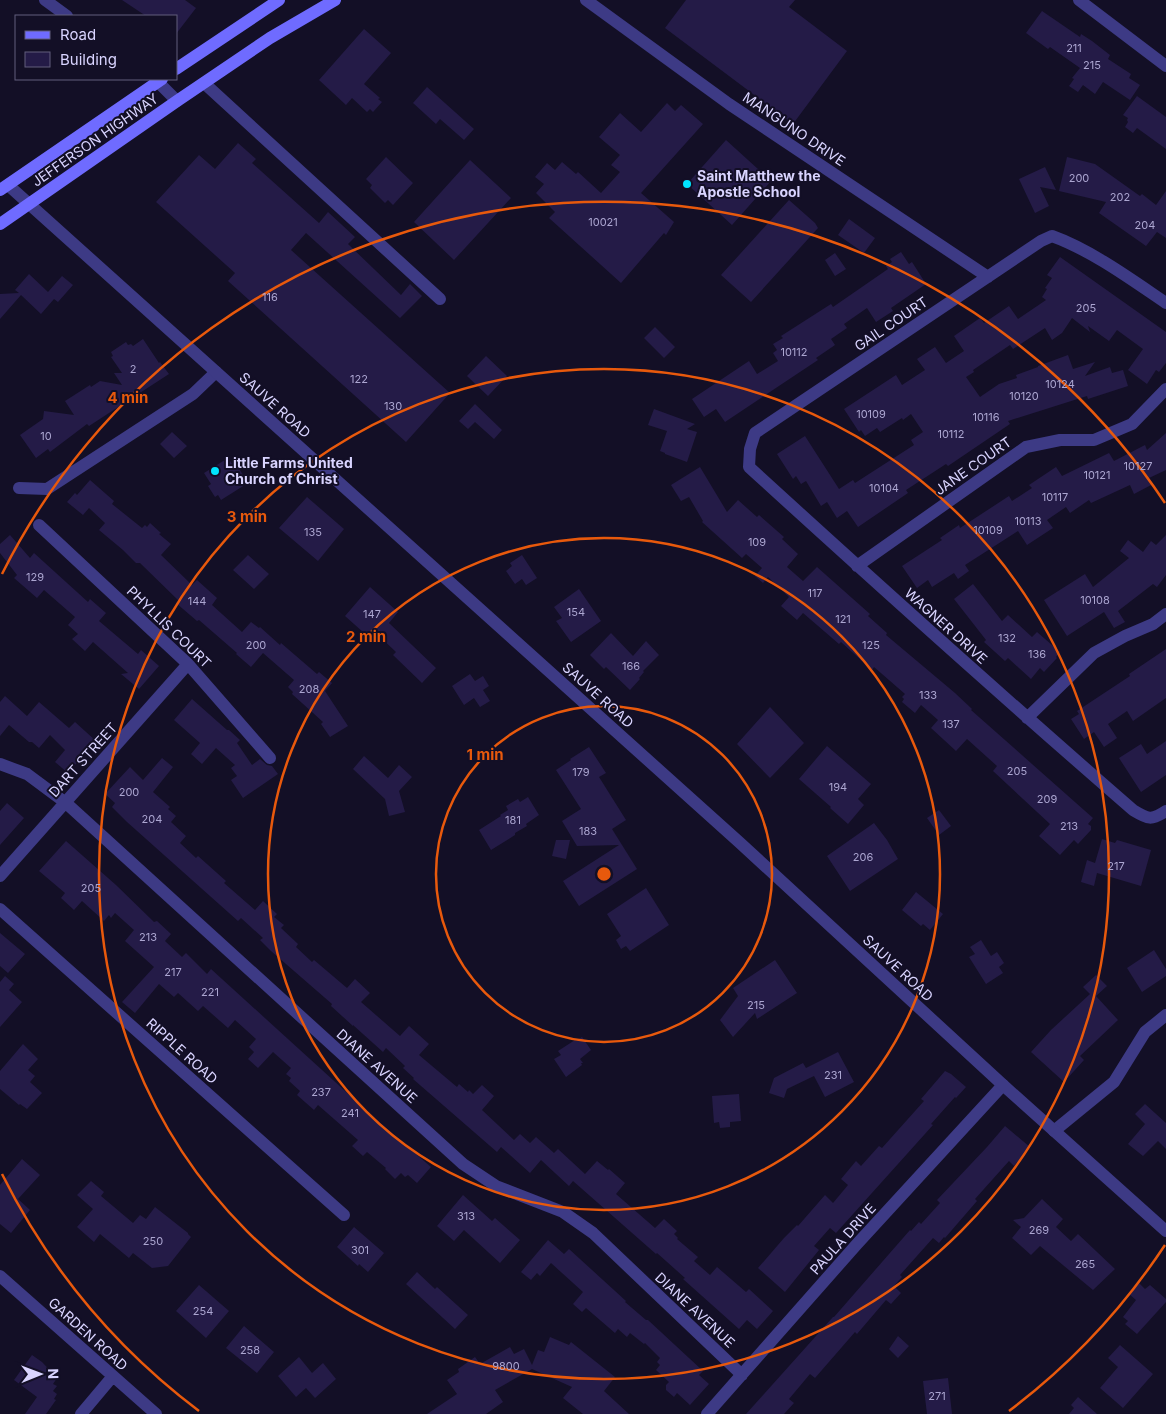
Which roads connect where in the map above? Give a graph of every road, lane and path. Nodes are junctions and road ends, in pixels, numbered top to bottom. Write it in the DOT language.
graph roads {
  1 [pos="45,0"];
  2 [pos="279,0"];
  3 [pos="334,0"];
  4 [pos="586,0"];
  5 [pos="1079,0"];
  6 [pos="66,15"];
  7 [pos="1166,66"];
  8 [pos="178,68"];
  9 [pos="158,80"];
  10 [pos="204,83"];
  11 [pos="177,101"];
  12 [pos="4,188"];
  13 [pos="30,204"];
  14 [pos="0,224"];
  15 [pos="988,278"];
  16 [pos="440,299"];
  17 [pos="1166,303"];
  18 [pos="216,372"];
  19 [pos="1166,389"];
  20 [pos="753,440"];
  21 [pos="19,488"];
  22 [pos="39,525"];
  23 [pos="857,566"];
  24 [pos="1166,614"];
  25 [pos="188,664"];
  26 [pos="1027,718"];
  27 [pos="270,758"];
  28 [pos="0,764"];
  29 [pos="66,803"];
  30 [pos="1166,811"];
  31 [pos="0,876"];
  32 [pos="0,909"];
  33 [pos="1166,1015"];
  34 [pos="1004,1085"];
  35 [pos="1054,1131"];
  36 [pos="344,1215"];
  37 [pos="1166,1231"];
  38 [pos="0,1276"];
  39 [pos="742,1375"];
  40 [pos="113,1376"];
  41 [pos="81,1414"];
  42 [pos="156,1414"];
  43 [pos="707,1414"];
  1 -- 6 [label="street"];
  2 -- 8 [label="main road"];
  3 -- 10 [label="main road, JEFFERSON HIGHWAY"];
  4 -- 15 [label="street, MANGUNO DRIVE"];
  5 -- 7 [label="street"];
  9 -- 11 [label="street"];
  9 -- 12 [label="main road, JEFFERSON HIGHWAY"];
  10 -- 11 [label="main road, JEFFERSON HIGHWAY"];
  10 -- 16 [label="street"];
  11 -- 13 [label="main road, JEFFERSON HIGHWAY"];
  12 -- 13 [label="street, SAUVE ROAD"];
  13 -- 14 [label="main road, JEFFERSON HIGHWAY"];
  13 -- 18 [label="street, SAUVE ROAD"];
  15 -- 17 [label="street, GAIL COURT"];
  15 -- 20 [label="street, GAIL COURT"];
  18 -- 21 [label="street"];
  18 -- 34 [label="street, SAUVE ROAD"];
  19 -- 23 [label="street, JANE COURT"];
  20 -- 23 [label="street, WAGNER DRIVE"];
  22 -- 25 [label="street, PHYLLIS COURT"];
  23 -- 26 [label="street, WAGNER DRIVE"];
  24 -- 26 [label="street"];
  25 -- 27 [label="street, PHYLLIS COURT"];
  25 -- 29 [label="street, DART STREET"];
  26 -- 30 [label="street, WAGNER DRIVE"];
  28 -- 29 [label="street, DIANE AVENUE"];
  29 -- 31 [label="street, DART STREET"];
  29 -- 39 [label="street, DIANE AVENUE"];
  32 -- 36 [label="street, RIPPLE ROAD"];
  33 -- 35 [label="street"];
  34 -- 35 [label="street, SAUVE ROAD"];
  34 -- 39 [label="street, PAULA DRIVE"];
  35 -- 37 [label="street, SAUVE ROAD"];
  38 -- 40 [label="street, GARDEN ROAD"];
  39 -- 43 [label="street, PAULA DRIVE"];
  40 -- 41 [label="street"];
  40 -- 42 [label="street, GARDEN ROAD"];
}
